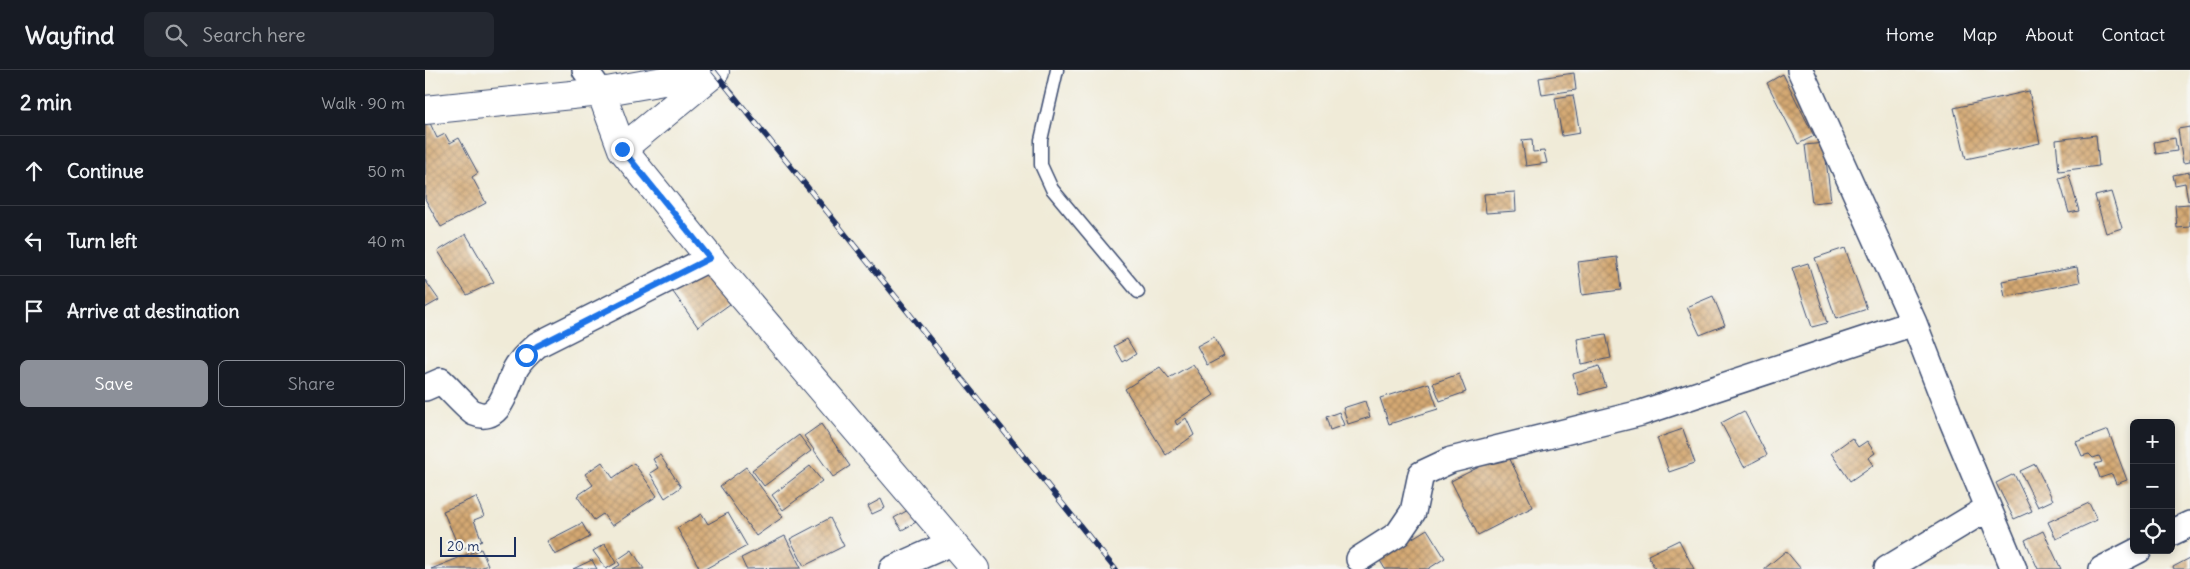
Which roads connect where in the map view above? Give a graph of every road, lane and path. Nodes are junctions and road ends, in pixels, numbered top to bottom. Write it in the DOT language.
graph roads {
  1 [pos="585,70"];
  2 [pos="1057,70"];
  3 [pos="1800,70"];
  4 [pos="720,71"];
  5 [pos="601,92"];
  6 [pos="425,110"];
  7 [pos="622,149"];
  8 [pos="710,258"];
  9 [pos="1138,292"];
  10 [pos="1914,323"];
  11 [pos="425,388"];
  12 [pos="1989,508"];
  13 [pos="2190,524"];
  14 [pos="2175,532"];
  15 [pos="953,542"];
  16 [pos="2131,554"];
  17 [pos="1359,559"];
  18 [pos="892,569"];
  19 [pos="975,569"];
  20 [pos="1887,569"];
  21 [pos="2014,569"];
  22 [pos="2102,569"];
  1 -- 5 [label="street"];
  2 -- 9 [label="lane"];
  3 -- 10 [label="street"];
  4 -- 5 [label="main road"];
  4 -- 7 [label="main road"];
  5 -- 6 [label="main road"];
  5 -- 7 [label="main road"];
  7 -- 8 [label="main road"];
  8 -- 11 [label="street"];
  8 -- 15 [label="main road"];
  10 -- 12 [label="street"];
  10 -- 17 [label="street"];
  12 -- 20 [label="street"];
  12 -- 21 [label="street"];
  13 -- 14 [label="street"];
  15 -- 18 [label="street"];
  15 -- 19 [label="main road"];
  16 -- 22 [label="street"];
}
